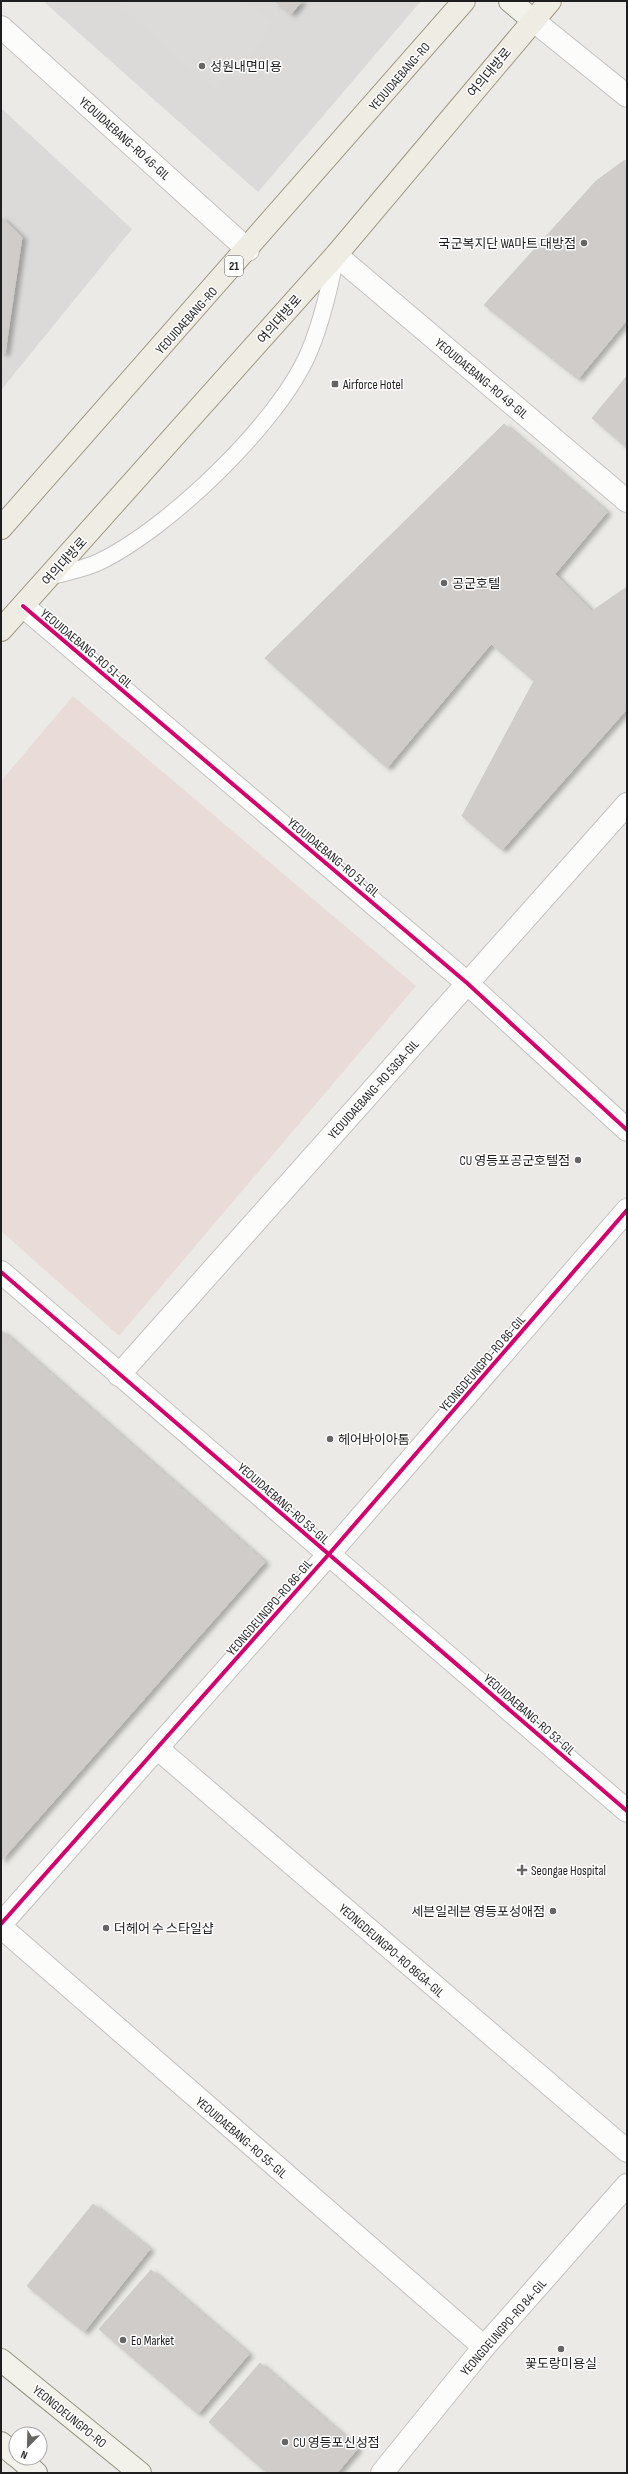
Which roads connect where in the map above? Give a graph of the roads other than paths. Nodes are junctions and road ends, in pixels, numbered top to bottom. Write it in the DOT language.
graph roads {
  1 [pos="464,1"];
  2 [pos="510,1"];
  3 [pos="550,1"];
  4 [pos="534,20"];
  5 [pos="1,27"];
  6 [pos="627,96"];
  7 [pos="248,250"];
  8 [pos="336,255"];
  9 [pos="627,501"];
  10 [pos="1,528"];
  11 [pos="50,577"];
  12 [pos="23,606"];
  13 [pos="1,630"];
  14 [pos="627,804"];
  15 [pos="467,983"];
  16 [pos="627,1130"];
  17 [pos="627,1210"];
  18 [pos="1,1272"];
  19 [pos="119,1375"];
  20 [pos="329,1554"];
  21 [pos="157,1748"];
  22 [pos="627,1811"];
  23 [pos="1,1924"];
  24 [pos="1,1927"];
  25 [pos="627,2151"];
  26 [pos="627,2185"];
  27 [pos="484,2347"];
  28 [pos="1,2360"];
  29 [pos="28,2466"];
  30 [pos="36,2473"];
  31 [pos="140,2473"];
  32 [pos="382,2473"];
  1 -- 7 [label="main road, YEOUIDAEBANG-RO / 21"];
  2 -- 4 [label="main road"];
  3 -- 4 [label="main road, 여의대방로"];
  4 -- 6 [label="street"];
  4 -- 8 [label="main road, 여의대방로"];
  5 -- 7 [label="street, YEOUIDAEBANG-RO 46-GIL"];
  7 -- 10 [label="main road, YEOUIDAEBANG-RO / 21"];
  8 -- 9 [label="street, YEOUIDAEBANG-RO 49-GIL"];
  8 -- 11 [label="main road, 여의대방로"];
  8 -- 11 [label="lane"];
  11 -- 12 [label="main road, 여의대방로"];
  12 -- 13 [label="main road, 여의대방로"];
  12 -- 15 [label="street, YEOUIDAEBANG-RO 51-GIL"];
  14 -- 15 [label="street, YEOUIDAEBANG-RO 53GA-GIL"];
  15 -- 16 [label="street, YEOUIDAEBANG-RO 51-GIL"];
  15 -- 19 [label="street, YEOUIDAEBANG-RO 53GA-GIL"];
  17 -- 20 [label="street, YEONGDEUNGPO-RO 86-GIL"];
  18 -- 19 [label="street, YEOUIDAEBANG-RO 53-GIL"];
  19 -- 20 [label="street, YEOUIDAEBANG-RO 53-GIL"];
  20 -- 21 [label="street, YEONGDEUNGPO-RO 86-GIL"];
  20 -- 22 [label="street, YEOUIDAEBANG-RO 53-GIL"];
  21 -- 23 [label="street, YEONGDEUNGPO-RO 86-GIL"];
  21 -- 25 [label="street, YEONGDEUNGPO-RO 86GA-GIL"];
  24 -- 27 [label="street, YEOUIDAEBANG-RO 55-GIL"];
  26 -- 27 [label="street, YEONGDEUNGPO-RO 84-GIL"];
  27 -- 32 [label="street, YEONGDEUNGPO-RO 84-GIL"];
  28 -- 31 [label="main road, YEONGDEUNGPO-RO"];
  29 -- 30 [label="main road"];
}
